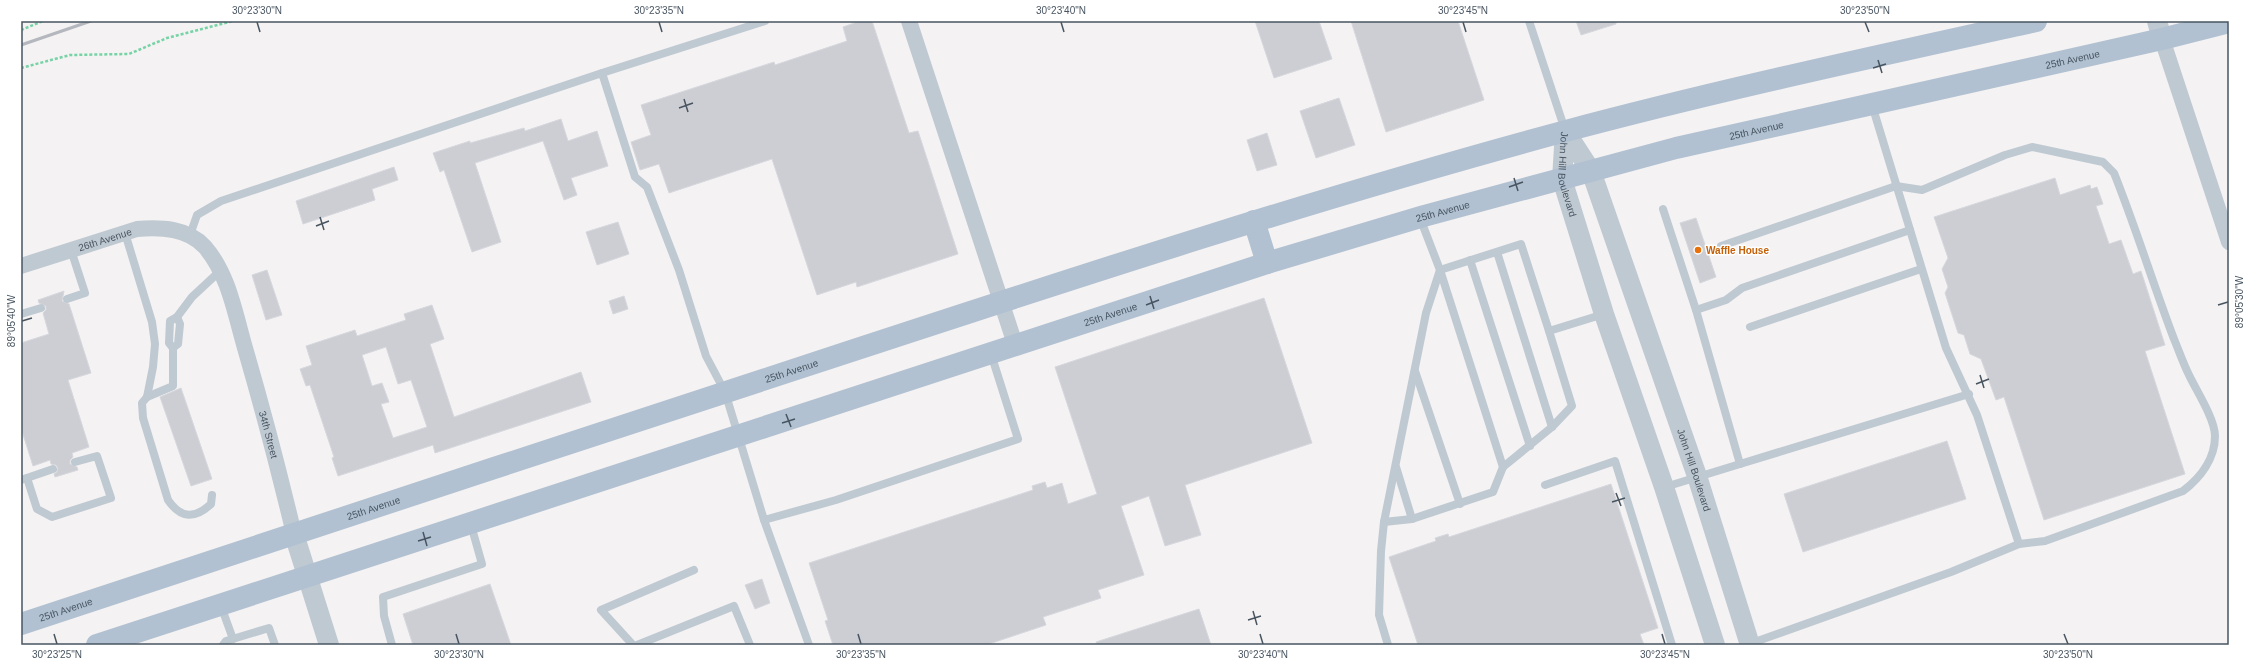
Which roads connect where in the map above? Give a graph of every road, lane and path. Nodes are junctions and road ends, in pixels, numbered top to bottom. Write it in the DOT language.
graph roads {
  1 [pos="44,21"];
  2 [pos="233,21"];
  3 [pos="765,21"];
  4 [pos="909,21"];
  5 [pos="1529,21"];
  6 [pos="2025,22"];
  7 [pos="2229,22"];
  8 [pos="21,30"];
  9 [pos="2159,30"];
  10 [pos="21,68"];
  11 [pos="602,73"];
  12 [pos="1871,103"];
  13 [pos="1566,131"];
  14 [pos="1591,171"];
  15 [pos="1562,179"];
  16 [pos="1896,186"];
  17 [pos="1663,209"];
  18 [pos="1420,217"];
  19 [pos="1254,221"];
  20 [pos="1910,230"];
  21 [pos="125,233"];
  22 [pos="190,235"];
  23 [pos="2229,242"];
  24 [pos="1721,246"];
  25 [pos="71,250"];
  26 [pos="1496,252"];
  27 [pos="1470,260"];
  28 [pos="1267,262"];
  29 [pos="21,266"];
  30 [pos="1921,269"];
  31 [pos="1440,270"];
  32 [pos="220,271"];
  33 [pos="67,299"];
  34 [pos="1001,302"];
  35 [pos="41,308"];
  36 [pos="1696,310"];
  37 [pos="21,314"];
  38 [pos="1604,314"];
  39 [pos="1750,327"];
  40 [pos="1549,331"];
  41 [pos="1015,344"];
  42 [pos="990,352"];
  43 [pos="1414,370"];
  44 [pos="725,392"];
  45 [pos="1969,394"];
  46 [pos="147,397"];
  47 [pos="1552,427"];
  48 [pos="738,435"];
  49 [pos="1530,446"];
  50 [pos="75,462"];
  51 [pos="1740,464"];
  52 [pos="1396,466"];
  53 [pos="1503,467"];
  54 [pos="53,469"];
  55 [pos="1697,476"];
  56 [pos="24,479"];
  57 [pos="1545,485"];
  58 [pos="1664,487"];
  59 [pos="212,495"];
  60 [pos="1460,504"];
  61 [pos="1412,519"];
  62 [pos="764,520"];
  63 [pos="470,522"];
  64 [pos="1384,522"];
  65 [pos="294,534"];
  66 [pos="2019,544"];
  67 [pos="694,570"];
  68 [pos="308,575"];
  69 [pos="220,604"];
  70 [pos="21,624"];
  71 [pos="233,639"];
  72 [pos="97,645"];
  73 [pos="223,645"];
  74 [pos="275,645"];
  75 [pos="329,645"];
  76 [pos="392,645"];
  77 [pos="633,645"];
  78 [pos="637,645"];
  79 [pos="750,645"];
  80 [pos="809,645"];
  81 [pos="1388,645"];
  82 [pos="1672,645"];
  83 [pos="1715,645"];
  84 [pos="1749,645"];
  1 -- 8 [label="path"];
  2 -- 10 [label="path"];
  3 -- 11 [label="lane"];
  4 -- 34 [label="street"];
  5 -- 13 [label="lane"];
  6 -- 13 [label="main road, 25th Avenue"];
  7 -- 9 [label="main road, 25th Avenue"];
  9 -- 12 [label="main road, 25th Avenue"];
  9 -- 23 [label="street"];
  11 -- 22 [label="lane"];
  11 -- 44 [label="lane"];
  12 -- 14 [label="main road, 25th Avenue"];
  12 -- 16 [label="lane"];
  13 -- 14 [label="street, John Hill Boulevard"];
  13 -- 15 [label="street, John Hill Boulevard"];
  13 -- 19 [label="main road, 25th Avenue"];
  14 -- 15 [label="main road, 25th Avenue"];
  14 -- 55 [label="street, John Hill Boulevard"];
  15 -- 18 [label="main road, 25th Avenue"];
  15 -- 38 [label="street, John Hill Boulevard"];
  16 -- 20 [label="lane"];
  16 -- 24 [label="lane"];
  16 -- 66 [label="lane"];
  17 -- 36 [label="lane"];
  18 -- 28 [label="main road, 25th Avenue"];
  18 -- 31 [label="lane"];
  19 -- 28 [label="main road"];
  19 -- 34 [label="main road, 25th Avenue"];
  20 -- 30 [label="lane"];
  20 -- 36 [label="lane"];
  21 -- 22 [label="street, 26th Avenue"];
  21 -- 25 [label="street, 26th Avenue"];
  21 -- 46 [label="lane"];
  22 -- 32 [label="street, 34th Street"];
  25 -- 29 [label="street, 26th Avenue"];
  25 -- 33 [label="lane"];
  26 -- 27 [label="lane"];
  26 -- 40 [label="lane"];
  26 -- 47 [label="lane"];
  27 -- 31 [label="lane"];
  27 -- 49 [label="lane"];
  28 -- 41 [label="main road, 25th Avenue"];
  30 -- 39 [label="lane"];
  30 -- 45 [label="lane"];
  31 -- 43 [label="lane"];
  31 -- 53 [label="lane"];
  32 -- 46 [label="lane"];
  32 -- 65 [label="street, 34th Street"];
  34 -- 41 [label="street"];
  34 -- 44 [label="main road, 25th Avenue"];
  35 -- 37 [label="lane"];
  36 -- 51 [label="lane"];
  38 -- 40 [label="lane"];
  38 -- 58 [label="street, John Hill Boulevard"];
  40 -- 47 [label="lane"];
  41 -- 42 [label="main road, 25th Avenue"];
  42 -- 48 [label="main road, 25th Avenue"];
  42 -- 62 [label="lane"];
  43 -- 52 [label="lane"];
  43 -- 60 [label="lane"];
  44 -- 48 [label="lane"];
  44 -- 65 [label="main road, 25th Avenue"];
  45 -- 51 [label="lane"];
  45 -- 66 [label="lane"];
  46 -- 59 [label="lane"];
  47 -- 49 [label="lane"];
  48 -- 62 [label="lane"];
  48 -- 63 [label="main road, 25th Avenue"];
  49 -- 53 [label="lane"];
  50 -- 56 [label="lane"];
  51 -- 55 [label="lane"];
  52 -- 61 [label="lane"];
  52 -- 64 [label="lane"];
  53 -- 60 [label="lane"];
  54 -- 56 [label="lane"];
  55 -- 58 [label="lane"];
  55 -- 84 [label="street, John Hill Boulevard"];
  57 -- 82 [label="lane"];
  58 -- 83 [label="street, John Hill Boulevard"];
  60 -- 61 [label="lane"];
  61 -- 64 [label="lane"];
  62 -- 80 [label="lane"];
  63 -- 68 [label="main road, 25th Avenue"];
  63 -- 76 [label="lane"];
  64 -- 81 [label="lane"];
  65 -- 68 [label="street, 34th Street"];
  65 -- 70 [label="main road, 25th Avenue"];
  66 -- 84 [label="lane"];
  67 -- 77 [label="lane"];
  68 -- 69 [label="main road, 25th Avenue"];
  68 -- 75 [label="street, 34th Street"];
  69 -- 71 [label="lane"];
  69 -- 72 [label="main road, 25th Avenue"];
  71 -- 73 [label="lane"];
  71 -- 74 [label="lane"];
  78 -- 79 [label="lane"];
}
